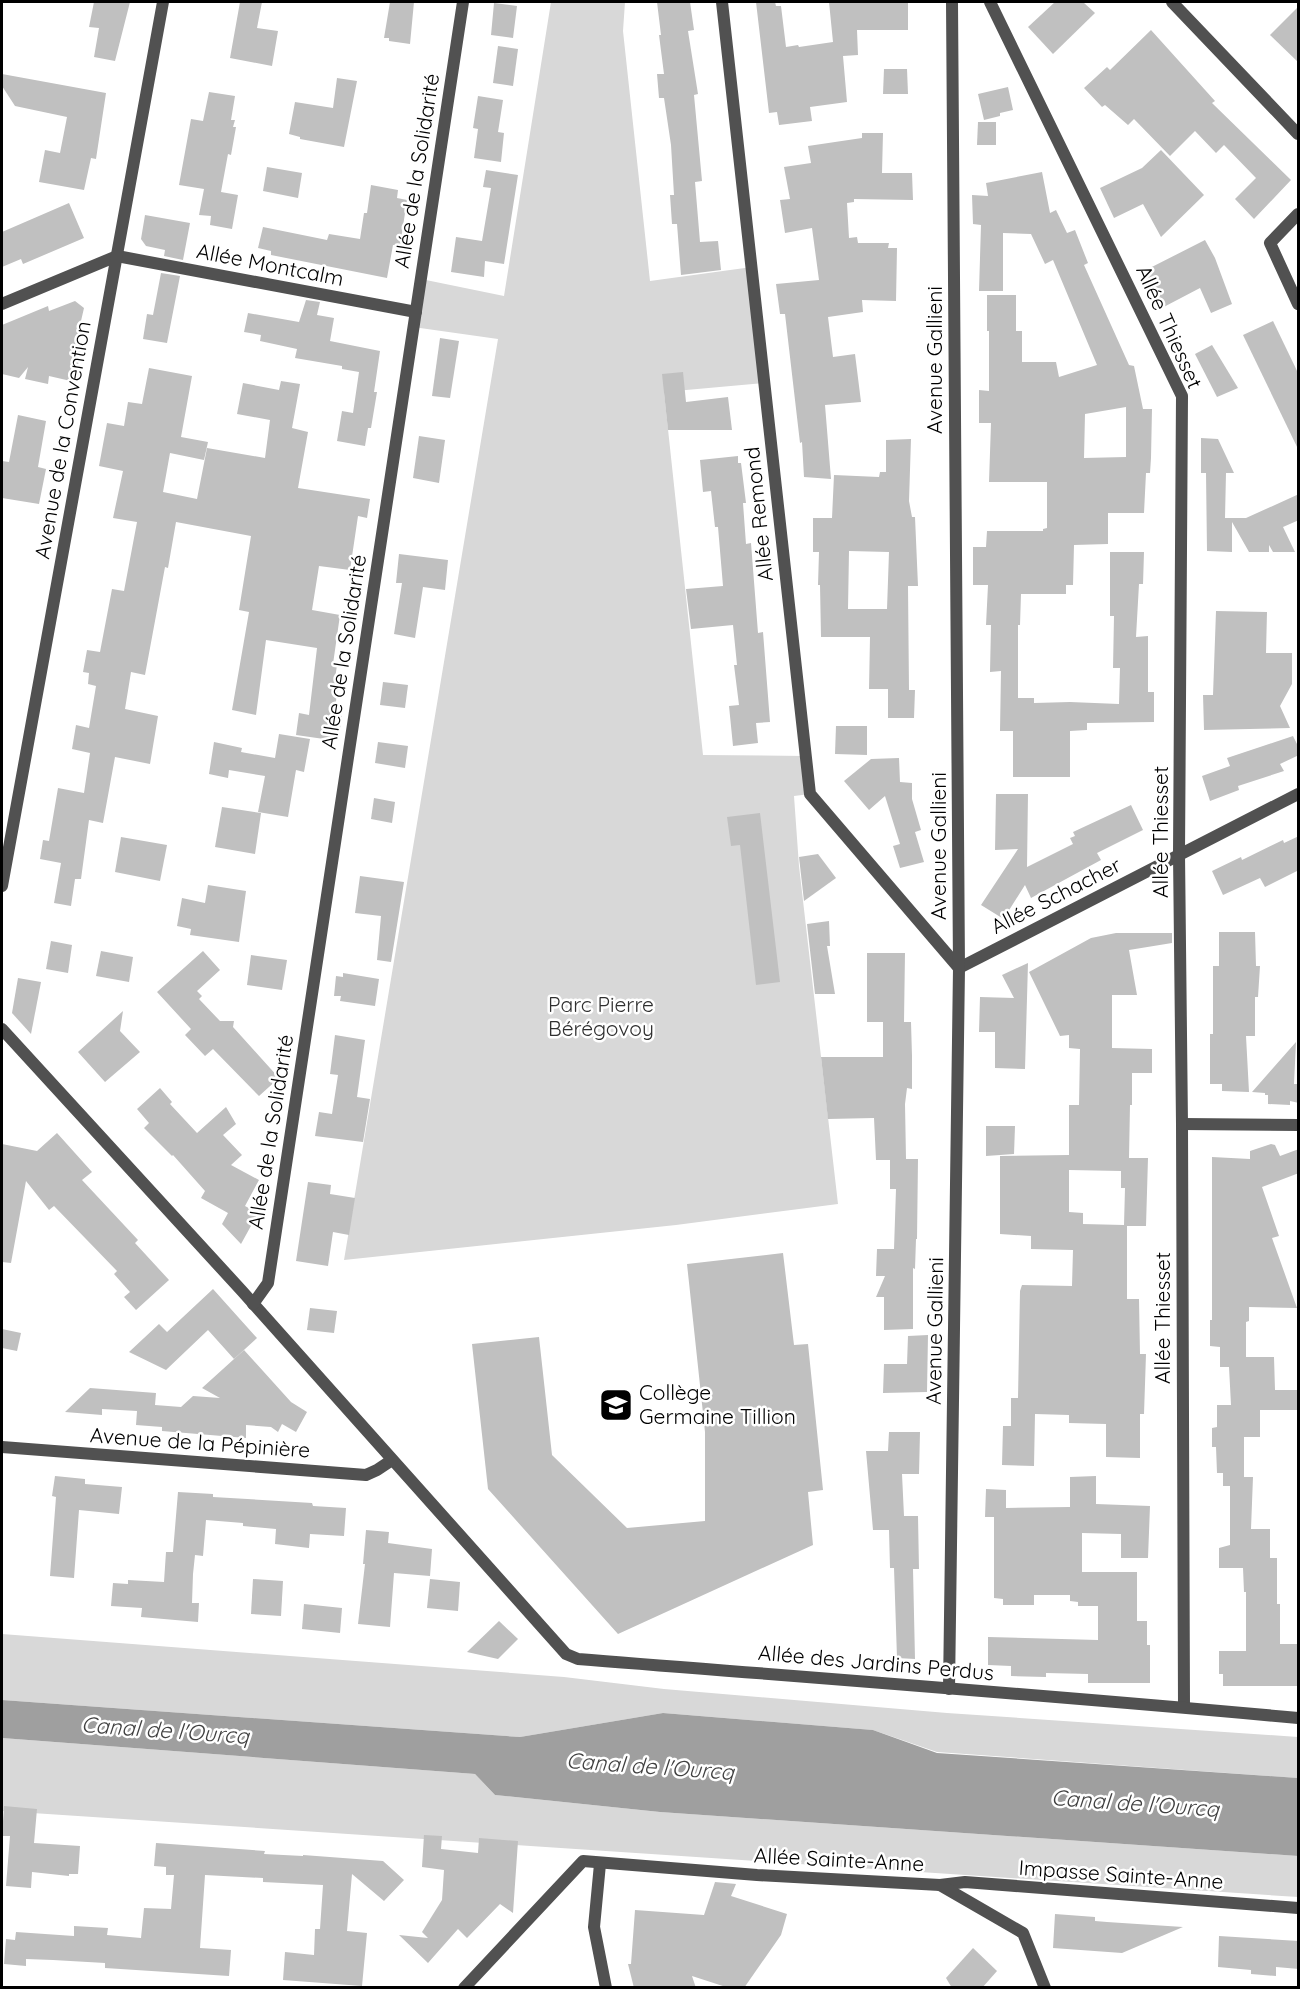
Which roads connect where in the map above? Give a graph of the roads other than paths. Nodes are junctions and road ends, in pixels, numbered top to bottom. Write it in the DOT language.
graph roads {
  1 [pos="163,2"];
  2 [pos="463,2"];
  3 [pos="722,2"];
  4 [pos="952,2"];
  5 [pos="990,2"];
  6 [pos="1172,2"];
  7 [pos="1299,134"];
  8 [pos="1299,214"];
  9 [pos="117,256"];
  10 [pos="2,304"];
  11 [pos="1299,304"];
  12 [pos="416,312"];
  13 [pos="1299,794"];
  14 [pos="1179,854"];
  15 [pos="2,886"];
  16 [pos="959,968"];
  17 [pos="2,1029"];
  18 [pos="7,1041"];
  19 [pos="1182,1124"];
  20 [pos="1299,1125"];
  21 [pos="253,1304"];
  22 [pos="2,1447"];
  23 [pos="392,1460"];
  24 [pos="949,1689"];
  25 [pos="1184,1707"];
  26 [pos="1299,1718"];
  27 [pos="600,1864"];
  28 [pos="940,1886"];
  29 [pos="1299,1908"];
  30 [pos="464,1988"];
  31 [pos="606,1988"];
  32 [pos="1045,1988"];
  1 -- 9 [label="street, Avenue de la Convention"];
  2 -- 12 [label="street, Allée de la Solidarité"];
  3 -- 16 [label="street, Allée Remond"];
  4 -- 16 [label="street, Avenue Gallieni"];
  5 -- 14 [label="street, Allée Thiesset"];
  6 -- 7 [label="street"];
  8 -- 11 [label="street"];
  9 -- 10 [label="street"];
  9 -- 12 [label="street, Allée Montcalm"];
  9 -- 15 [label="street, Avenue de la Convention"];
  12 -- 21 [label="street, Allée de la Solidarité"];
  13 -- 14 [label="street, Allée Schacher"];
  14 -- 16 [label="street, Allée Schacher"];
  14 -- 19 [label="street, Allée Thiesset"];
  16 -- 24 [label="street, Avenue Gallieni"];
  17 -- 18 [label="street"];
  18 -- 21 [label="street"];
  19 -- 20 [label="street"];
  19 -- 25 [label="street, Allée Thiesset"];
  21 -- 23 [label="street"];
  22 -- 23 [label="street, Avenue de la Pépinière"];
  23 -- 24 [label="street, Allée des Jardins Perdus"];
  24 -- 25 [label="street, Allée des Jardins Perdus"];
  25 -- 26 [label="street, Allée des Jardins Perdus"];
  27 -- 28 [label="street, Allée Sainte-Anne"];
  27 -- 30 [label="street, Allée Sainte-Anne"];
  27 -- 31 [label="street"];
  28 -- 29 [label="street, Impasse Sainte-Anne"];
  28 -- 32 [label="street, Allée Sainte-Anne"];
}
